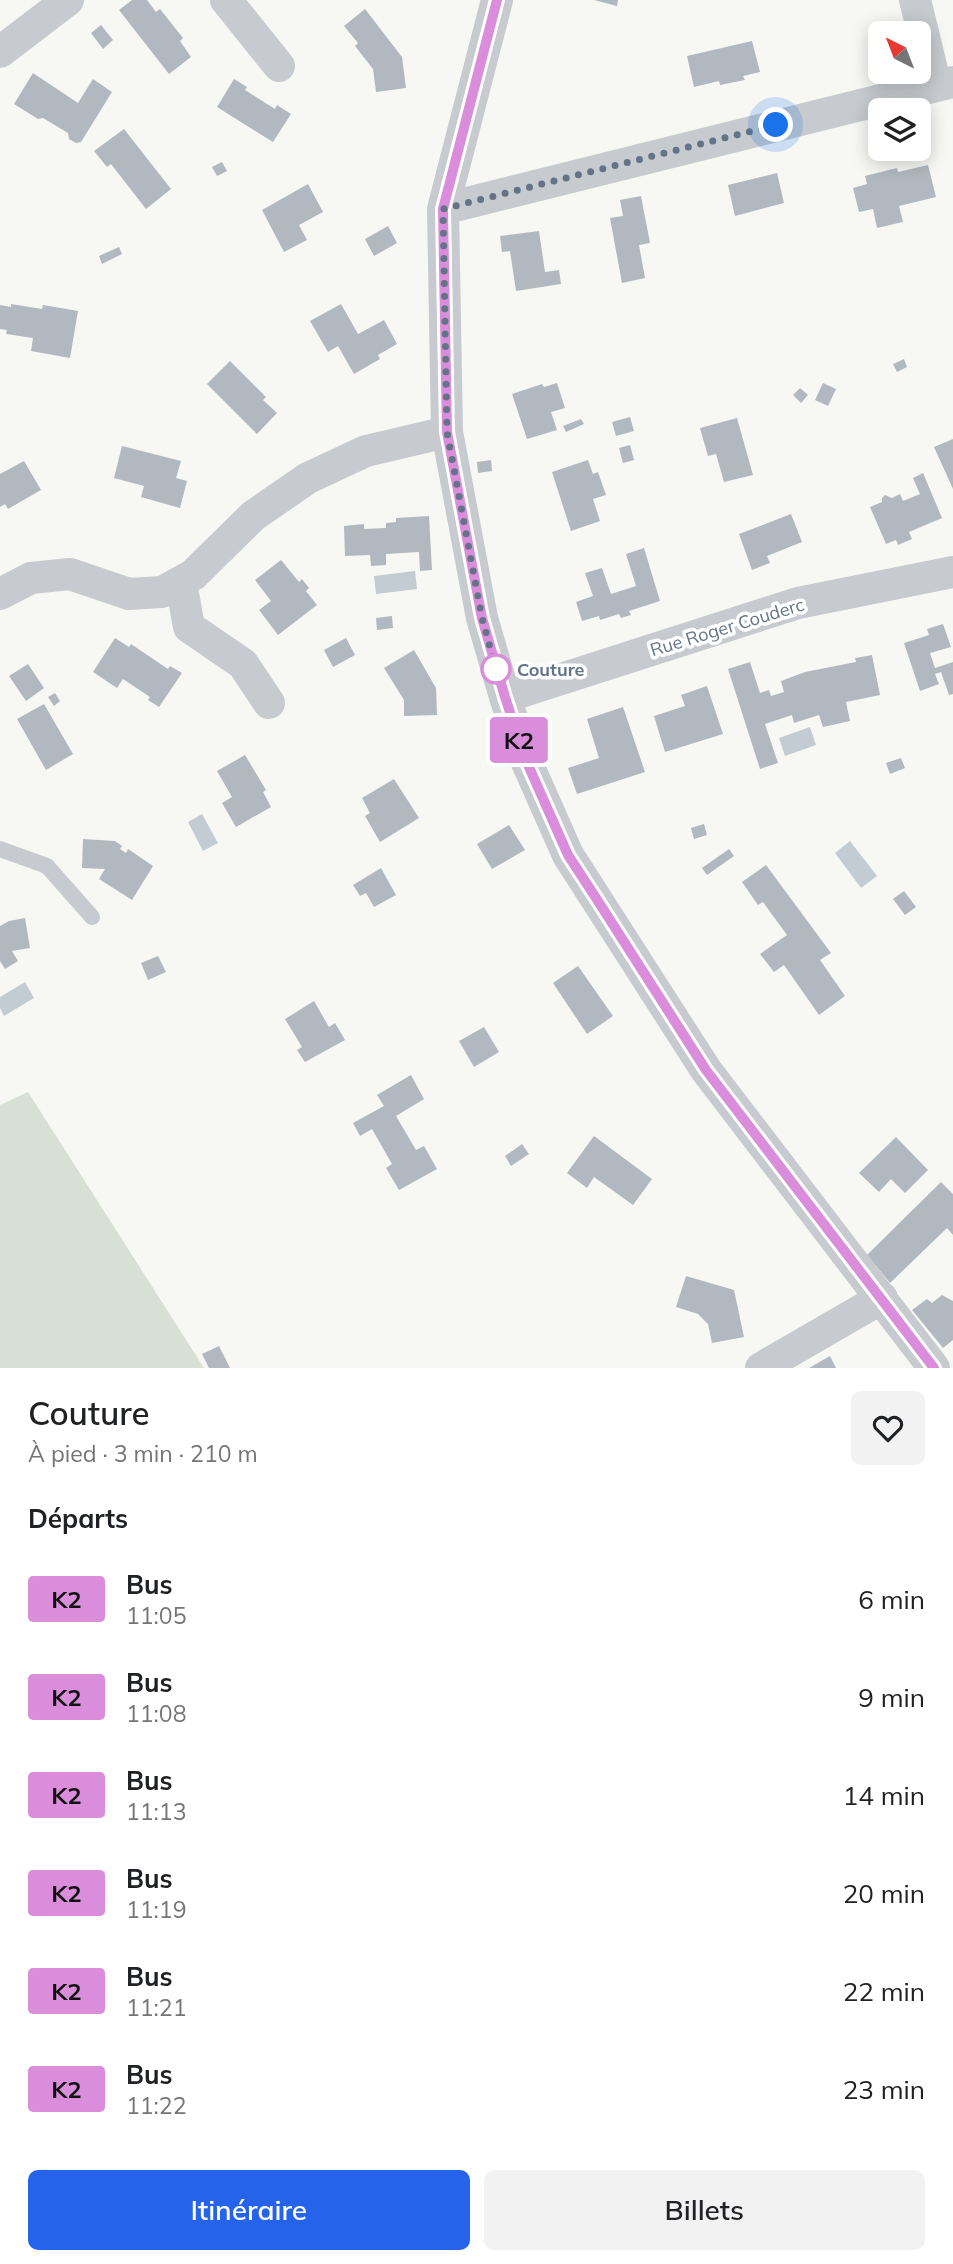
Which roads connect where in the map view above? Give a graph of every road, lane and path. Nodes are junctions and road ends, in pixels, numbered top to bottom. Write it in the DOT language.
graph roads {
  1 [pos="68,0"];
  2 [pos="226,0"];
  3 [pos="498,0"];
  4 [pos="915,0"];
  5 [pos="0,52"];
  6 [pos="279,66"];
  7 [pos="944,84"];
  8 [pos="443,209"];
  9 [pos="447,432"];
  10 [pos="953,572"];
  11 [pos="181,582"];
  12 [pos="0,594"];
  13 [pos="505,697"];
  14 [pos="269,704"];
  15 [pos="0,849"];
  16 [pos="92,917"];
  17 [pos="881,1298"];
  18 [pos="761,1368"];
  19 [pos="934,1368"];
  1 -- 5 [label="street"];
  2 -- 6 [label="street"];
  3 -- 8 [label="street"];
  4 -- 7 [label="street"];
  7 -- 8 [label="street"];
  8 -- 9 [label="street"];
  9 -- 11 [label="street"];
  9 -- 13 [label="street"];
  10 -- 13 [label="street, Rue Roger Couderc"];
  11 -- 12 [label="street"];
  11 -- 14 [label="street"];
  13 -- 17 [label="street"];
  15 -- 16 [label="lane"];
  17 -- 18 [label="street"];
  17 -- 19 [label="street"];
}
